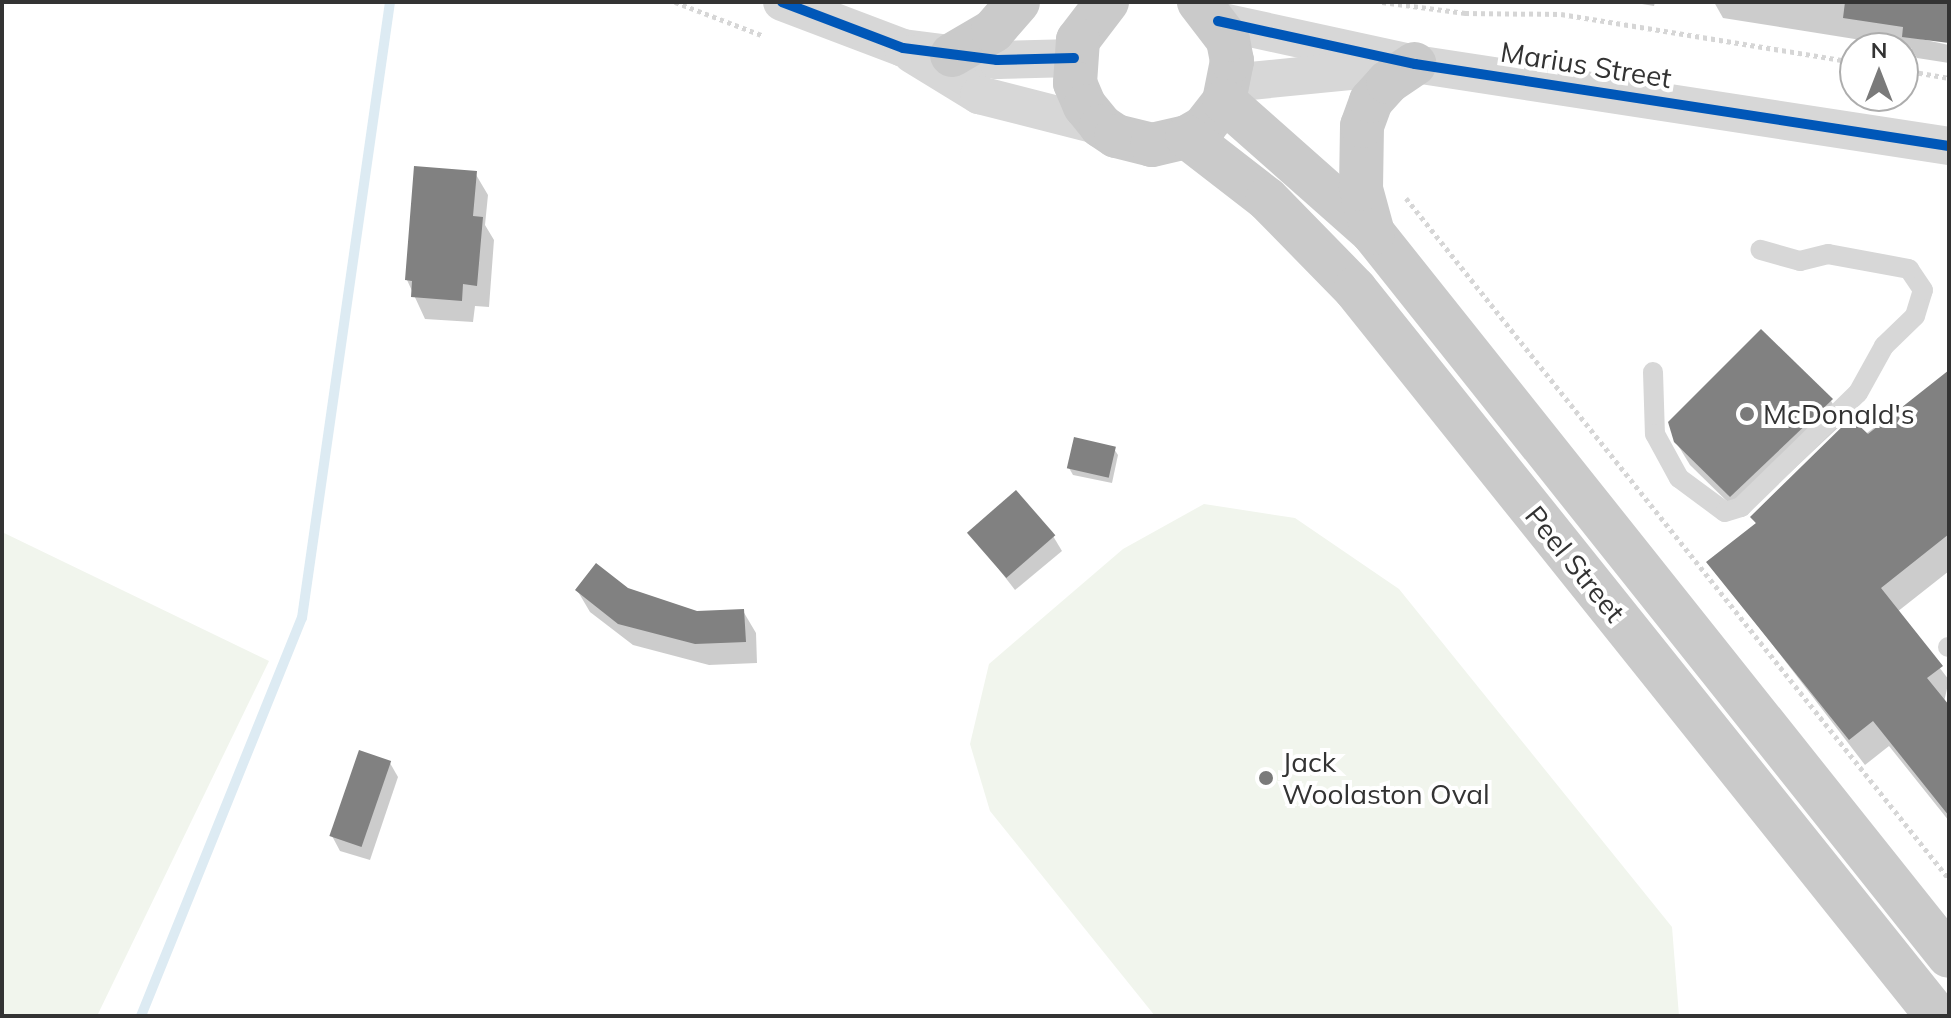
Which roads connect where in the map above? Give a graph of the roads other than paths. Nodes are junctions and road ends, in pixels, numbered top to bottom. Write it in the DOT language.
graph roads {
  1 [pos="782,2"];
  2 [pos="1018,2"];
  3 [pos="1107,2"];
  4 [pos="1208,11"];
  5 [pos="1072,33"];
  6 [pos="903,48"];
  7 [pos="952,55"];
  8 [pos="1415,64"];
  9 [pos="1227,92"];
  10 [pos="1101,126"];
  11 [pos="1187,137"];
  12 [pos="1949,146"];
  13 [pos="1373,233"];
  14 [pos="1761,250"];
  15 [pos="1653,372"];
  16 [pos="1949,956"];
  17 [pos="1937,1016"];
  1 -- 6 [label="street"];
  2 -- 7 [label="main road"];
  3 -- 5 [label="main road"];
  4 -- 8 [label="street, Marius Street"];
  4 -- 9 [label="main road"];
  5 -- 7 [label="street"];
  5 -- 10 [label="main road"];
  6 -- 7 [label="street"];
  6 -- 10 [label="street"];
  8 -- 9 [label="street, Marius Street"];
  8 -- 12 [label="street, Marius Street"];
  8 -- 13 [label="main road"];
  9 -- 11 [label="main road"];
  9 -- 13 [label="main road, Peel Street"];
  10 -- 11 [label="main road"];
  11 -- 17 [label="main road, Peel Street"];
  13 -- 16 [label="main road, Peel Street"];
  14 -- 15 [label="lane"];
}
